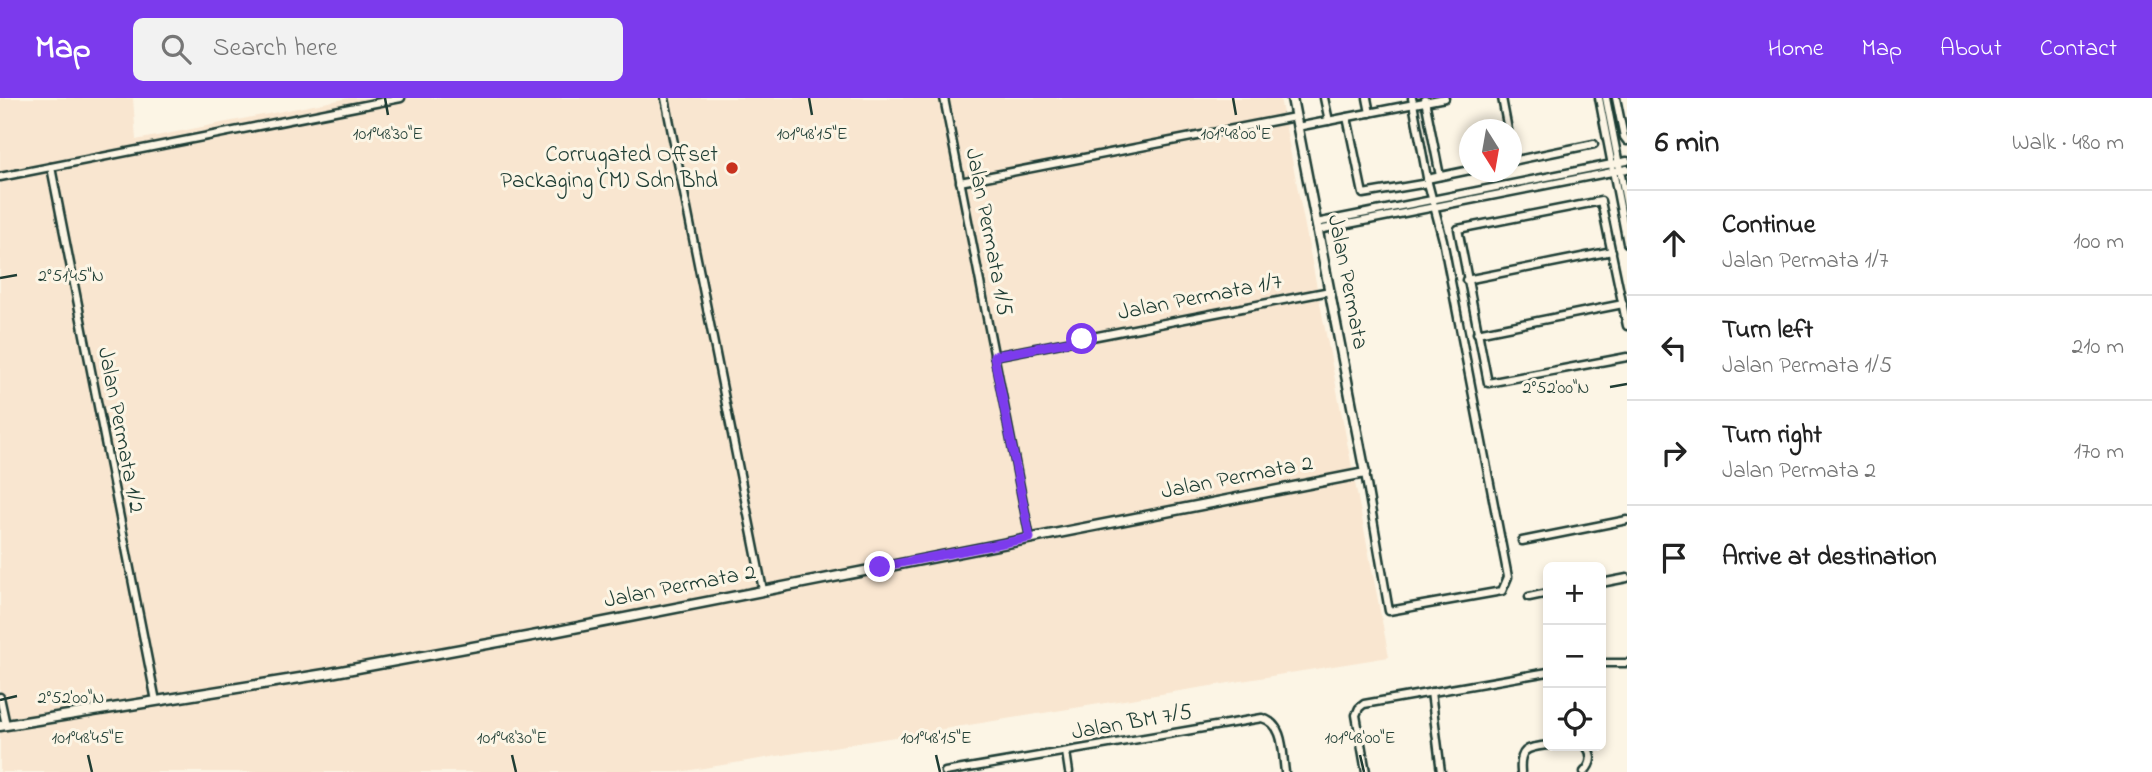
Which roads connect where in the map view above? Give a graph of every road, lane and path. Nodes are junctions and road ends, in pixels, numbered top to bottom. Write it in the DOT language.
graph roads {
  1 [pos="401,98"];
  2 [pos="665,98"];
  3 [pos="944,98"];
  4 [pos="1292,98"];
  5 [pos="1324,98"];
  6 [pos="1367,98"];
  7 [pos="1445,98"];
  8 [pos="1502,98"];
  9 [pos="1599,98"];
  10 [pos="1606,98"];
  11 [pos="1616,98"];
  12 [pos="1425,100"];
  13 [pos="1413,101"];
  14 [pos="1370,113"];
  15 [pos="1295,117"];
  16 [pos="1347,117"];
  17 [pos="1506,119"];
  18 [pos="1329,121"];
  19 [pos="1297,127"];
  20 [pos="1627,141"];
  21 [pos="1594,144"];
  22 [pos="1522,158"];
  23 [pos="1627,161"];
  24 [pos="51,167"];
  25 [pos="1619,169"];
  26 [pos="1459,172"];
  27 [pos="1440,176"];
  28 [pos="0,177"];
  29 [pos="1427,181"];
  30 [pos="960,182"];
  31 [pos="1434,203"];
  32 [pos="1627,206"];
  33 [pos="1317,227"];
  34 [pos="1627,243"];
  35 [pos="1612,251"];
  36 [pos="1466,280"];
  37 [pos="1330,291"];
  38 [pos="1623,304"];
  39 [pos="1627,326"];
  40 [pos="1477,333"];
  41 [pos="994,356"];
  42 [pos="1627,357"];
  43 [pos="1366,473"];
  44 [pos="1627,520"];
  45 [pos="1030,538"];
  46 [pos="1521,541"];
  47 [pos="1627,578"];
  48 [pos="1606,582"];
  49 [pos="763,590"];
  50 [pos="1543,594"];
  51 [pos="1529,597"];
  52 [pos="1606,663"];
  53 [pos="1627,663"];
  54 [pos="1543,673"];
  55 [pos="1431,692"];
  56 [pos="0,697"];
  57 [pos="156,701"];
  58 [pos="3,726"];
  59 [pos="1543,746"];
  60 [pos="1588,751"];
  61 [pos="1066,752"];
  62 [pos="945,772"];
  63 [pos="1069,772"];
  64 [pos="1285,772"];
  65 [pos="1366,772"];
  66 [pos="1441,772"];
  67 [pos="1521,772"];
  68 [pos="1584,772"];
  1 -- 24 [label="street"];
  2 -- 49 [label="street"];
  3 -- 30 [label="street, Jalan Permata 1/5"];
  4 -- 15 [label="street, Jalan Permata"];
  5 -- 18 [label="street"];
  6 -- 14 [label="street"];
  7 -- 12 [label="street"];
  8 -- 17 [label="street"];
  9 -- 25 [label="street"];
  10 -- 25 [label="street"];
  11 -- 20 [label="street"];
  12 -- 13 [label="street"];
  12 -- 27 [label="street"];
  13 -- 14 [label="street"];
  13 -- 29 [label="street"];
  14 -- 16 [label="street"];
  15 -- 19 [label="street, Jalan Permata"];
  15 -- 30 [label="street"];
  16 -- 18 [label="street"];
  16 -- 29 [label="street"];
  18 -- 19 [label="street"];
  19 -- 33 [label="street, Jalan Permata"];
  21 -- 22 [label="street"];
  23 -- 25 [label="street"];
  24 -- 28 [label="street"];
  24 -- 57 [label="street, Jalan Permata 1/2"];
  25 -- 31 [label="street"];
  25 -- 32 [label="street"];
  25 -- 34 [label="street"];
  26 -- 27 [label="street"];
  27 -- 29 [label="street"];
  29 -- 31 [label="street"];
  30 -- 41 [label="street, Jalan Permata 1/5"];
  31 -- 33 [label="street"];
  31 -- 43 [label="street"];
  33 -- 37 [label="street, Jalan Permata"];
  35 -- 36 [label="street"];
  35 -- 36 [label="street"];
  35 -- 38 [label="street"];
  36 -- 40 [label="street"];
  37 -- 41 [label="street, Jalan Permata 1/7"];
  37 -- 43 [label="street, Jalan Permata"];
  38 -- 39 [label="street"];
  38 -- 40 [label="street"];
  40 -- 42 [label="street"];
  41 -- 45 [label="street, Jalan Permata 1/5"];
  43 -- 45 [label="street, Jalan Permata 2"];
  44 -- 46 [label="street"];
  45 -- 49 [label="street, Jalan Permata 2"];
  47 -- 48 [label="street"];
  49 -- 57 [label="street, Jalan Permata 2"];
  50 -- 51 [label="street"];
  52 -- 53 [label="street"];
  54 -- 55 [label="street"];
  55 -- 65 [label="street"];
  55 -- 66 [label="street"];
  56 -- 58 [label="street"];
  57 -- 58 [label="street, Jalan Permata 2"];
  59 -- 67 [label="street"];
  60 -- 68 [label="street"];
  61 -- 62 [label="street, Jalan BM 7/5"];
  61 -- 63 [label="street"];
  61 -- 64 [label="street, Jalan BM 7/5"];
}
